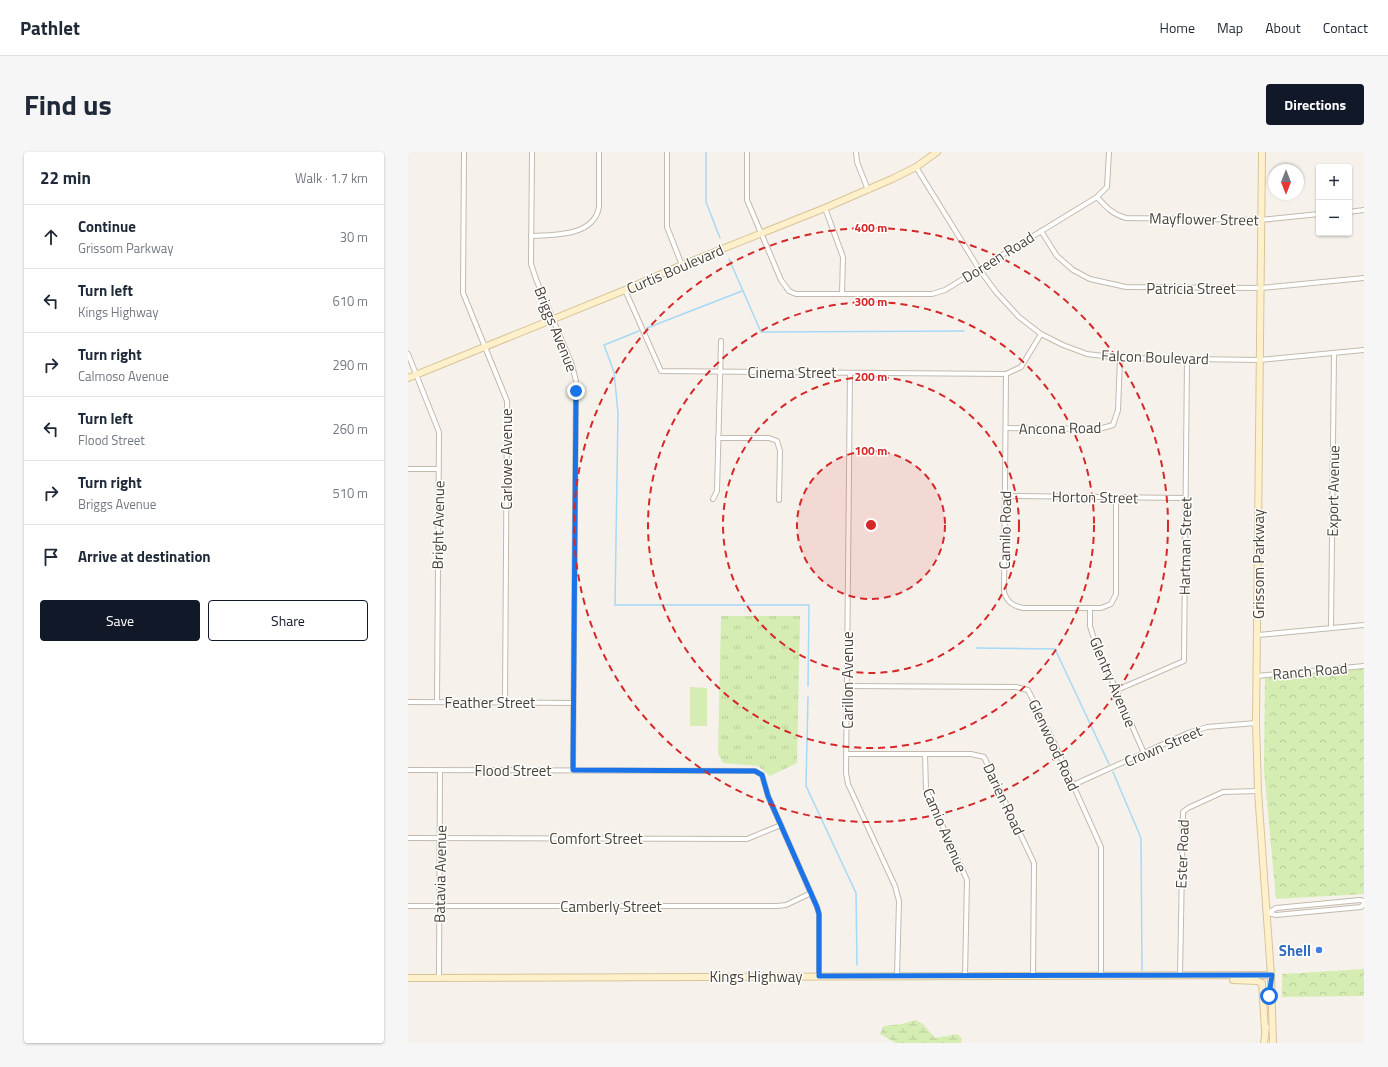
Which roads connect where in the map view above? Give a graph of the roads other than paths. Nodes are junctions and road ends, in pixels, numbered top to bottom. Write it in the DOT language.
graph roads {
  1 [pos="464,152"];
  2 [pos="532,152"];
  3 [pos="599,152"];
  4 [pos="667,152"];
  5 [pos="747,152"];
  6 [pos="856,152"];
  7 [pos="937,152"];
  8 [pos="1109,152"];
  9 [pos="1262,152"];
  10 [pos="916,167"];
  11 [pos="868,190"];
  12 [pos="1097,196"];
  13 [pos="825,208"];
  14 [pos="1364,210"];
  15 [pos="1352,212"];
  16 [pos="1316,214"];
  17 [pos="1261,220"];
  18 [pos="1041,231"];
  19 [pos="762,234"];
  20 [pos="531,236"];
  21 [pos="682,265"];
  22 [pos="979,269"];
  23 [pos="1364,278"];
  24 [pos="1261,288"];
  25 [pos="625,290"];
  26 [pos="842,294"];
  27 [pos="553,319"];
  28 [pos="1041,334"];
  29 [pos="721,341"];
  30 [pos="484,346"];
  31 [pos="1364,350"];
  32 [pos="1334,353"];
  33 [pos="408,354"];
  34 [pos="1120,358"];
  35 [pos="1187,359"];
  36 [pos="1260,360"];
  37 [pos="720,372"];
  38 [pos="850,373"];
  39 [pos="1006,374"];
  40 [pos="416,375"];
  41 [pos="408,378"];
  42 [pos="1006,428"];
  43 [pos="718,438"];
  44 [pos="408,469"];
  45 [pos="439,469"];
  46 [pos="1005,496"];
  47 [pos="1116,498"];
  48 [pos="1185,498"];
  49 [pos="713,499"];
  50 [pos="779,500"];
  51 [pos="1090,608"];
  52 [pos="1364,626"];
  53 [pos="1331,628"];
  54 [pos="1258,636"];
  55 [pos="1364,666"];
  56 [pos="1257,676"];
  57 [pos="847,686"];
  58 [pos="1117,690"];
  59 [pos="408,702"];
  60 [pos="437,702"];
  61 [pos="505,702"];
  62 [pos="573,703"];
  63 [pos="1256,723"];
  64 [pos="846,754"];
  65 [pos="1144,754"];
  66 [pos="925,755"];
  67 [pos="408,770"];
  68 [pos="440,770"];
  69 [pos="573,770"];
  70 [pos="1073,785"];
  71 [pos="1258,791"];
  72 [pos="781,826"];
  73 [pos="408,838"];
  74 [pos="441,838"];
  75 [pos="810,893"];
  76 [pos="1364,901"];
  77 [pos="1364,904"];
  78 [pos="408,906"];
  79 [pos="440,906"];
  80 [pos="1268,913"];
  81 [pos="1272,975"];
  82 [pos="819,976"];
  83 [pos="897,976"];
  84 [pos="965,976"];
  85 [pos="1033,976"];
  86 [pos="1101,976"];
  87 [pos="1180,976"];
  88 [pos="1218,976"];
  89 [pos="408,978"];
  90 [pos="439,978"];
  91 [pos="1265,1030"];
  92 [pos="1264,1043"];
  93 [pos="1273,1043"];
  1 -- 30 [label="street, Carlowe Avenue"];
  2 -- 20 [label="street, Briggs Avenue"];
  3 -- 20 [label="street"];
  4 -- 21 [label="street"];
  5 -- 19 [label="street"];
  6 -- 11 [label="street"];
  7 -- 10 [label="street, Curtis Boulevard"];
  8 -- 12 [label="street, Doreen Road"];
  9 -- 17 [label="street, Grissom Parkway"];
  10 -- 11 [label="street, Curtis Boulevard"];
  10 -- 22 [label="street, Falcon Boulevard"];
  11 -- 13 [label="street, Curtis Boulevard"];
  12 -- 17 [label="street, Mayflower Street"];
  12 -- 18 [label="street, Doreen Road"];
  13 -- 19 [label="street, Curtis Boulevard"];
  13 -- 26 [label="street"];
  14 -- 15 [label="street"];
  16 -- 17 [label="street, Mayflower Street"];
  17 -- 24 [label="street, Grissom Parkway"];
  18 -- 22 [label="street, Doreen Road"];
  18 -- 24 [label="street, Patricia Street"];
  19 -- 21 [label="street, Curtis Boulevard"];
  19 -- 26 [label="street, Doreen Road"];
  20 -- 27 [label="street, Briggs Avenue"];
  21 -- 25 [label="street, Curtis Boulevard"];
  22 -- 26 [label="street, Doreen Road"];
  22 -- 28 [label="street, Falcon Boulevard"];
  23 -- 24 [label="street, Patricia Street"];
  24 -- 36 [label="street, Grissom Parkway"];
  25 -- 27 [label="street, Curtis Boulevard"];
  25 -- 37 [label="street, Cinema Street"];
  27 -- 30 [label="street, Curtis Boulevard"];
  27 -- 62 [label="street, Briggs Avenue"];
  28 -- 34 [label="street, Falcon Boulevard"];
  28 -- 39 [label="street"];
  29 -- 37 [label="street"];
  30 -- 40 [label="street, Curtis Boulevard"];
  30 -- 61 [label="street, Carlowe Avenue"];
  31 -- 32 [label="street, Falcon Boulevard"];
  32 -- 36 [label="street, Falcon Boulevard"];
  32 -- 53 [label="street, Export Avenue"];
  33 -- 40 [label="street, Bright Avenue"];
  34 -- 35 [label="street, Falcon Boulevard"];
  34 -- 42 [label="street, Ancona Road"];
  35 -- 36 [label="street, Falcon Boulevard"];
  35 -- 48 [label="street, Hartman Street"];
  36 -- 54 [label="street, Grissom Parkway"];
  37 -- 38 [label="street, Cinema Street"];
  37 -- 43 [label="street"];
  38 -- 39 [label="street, Cinema Street"];
  38 -- 57 [label="street, Carillon Avenue"];
  39 -- 42 [label="street, Camilo Road"];
  40 -- 41 [label="street, Curtis Boulevard"];
  40 -- 45 [label="street, Bright Avenue"];
  42 -- 46 [label="street, Camilo Road"];
  43 -- 49 [label="street"];
  43 -- 50 [label="street"];
  44 -- 45 [label="street"];
  45 -- 60 [label="street, Bright Avenue"];
  46 -- 47 [label="street, Horton Street"];
  46 -- 51 [label="street, Camilo Road"];
  47 -- 48 [label="street, Horton Street"];
  47 -- 51 [label="street"];
  48 -- 58 [label="street, Hartman Street"];
  51 -- 58 [label="street, Glentry Avenue"];
  52 -- 53 [label="street"];
  53 -- 54 [label="street"];
  54 -- 56 [label="street, Grissom Parkway"];
  55 -- 56 [label="street, Ranch Road"];
  56 -- 63 [label="street, Grissom Parkway"];
  57 -- 64 [label="street, Carillon Avenue"];
  57 -- 70 [label="street, Glenwood Road"];
  58 -- 65 [label="street, Glentry Avenue"];
  59 -- 60 [label="street, Feather Street"];
  60 -- 61 [label="street, Feather Street"];
  61 -- 62 [label="street, Feather Street"];
  62 -- 69 [label="street, Briggs Avenue"];
  63 -- 65 [label="street, Crown Street"];
  63 -- 71 [label="street, Grissom Parkway"];
  64 -- 66 [label="street, Darien Road"];
  64 -- 83 [label="street, Carillon Avenue"];
  65 -- 70 [label="street, Crown Street"];
  66 -- 84 [label="street, Camio Avenue"];
  66 -- 85 [label="street, Darien Road"];
  67 -- 68 [label="street, Flood Street"];
  68 -- 69 [label="street, Flood Street"];
  68 -- 74 [label="street, Batavia Avenue"];
  69 -- 72 [label="street, Flood Street"];
  70 -- 86 [label="street, Glenwood Road"];
  71 -- 80 [label="street, Grissom Parkway"];
  71 -- 87 [label="street, Ester Road"];
  72 -- 74 [label="street, Comfort Street"];
  72 -- 75 [label="street"];
  73 -- 74 [label="street, Comfort Street"];
  74 -- 79 [label="street, Batavia Avenue"];
  75 -- 79 [label="street, Camberly Street"];
  75 -- 82 [label="street"];
  76 -- 80 [label="street"];
  77 -- 80 [label="street"];
  78 -- 79 [label="street, Camberly Street"];
  79 -- 90 [label="street, Batavia Avenue"];
  80 -- 81 [label="street, Grissom Parkway"];
  81 -- 88 [label="street, Kings Highway"];
  81 -- 91 [label="street, Grissom Parkway"];
  81 -- 93 [label="street, Grissom Parkway"];
  82 -- 83 [label="street, Kings Highway"];
  82 -- 90 [label="street, Kings Highway"];
  83 -- 84 [label="street, Kings Highway"];
  84 -- 85 [label="street, Kings Highway"];
  85 -- 86 [label="street, Kings Highway"];
  86 -- 87 [label="street, Kings Highway"];
  87 -- 88 [label="street, Kings Highway"];
  88 -- 91 [label="street"];
  89 -- 90 [label="street, Kings Highway"];
  91 -- 92 [label="street, Grissom Parkway"];
}
